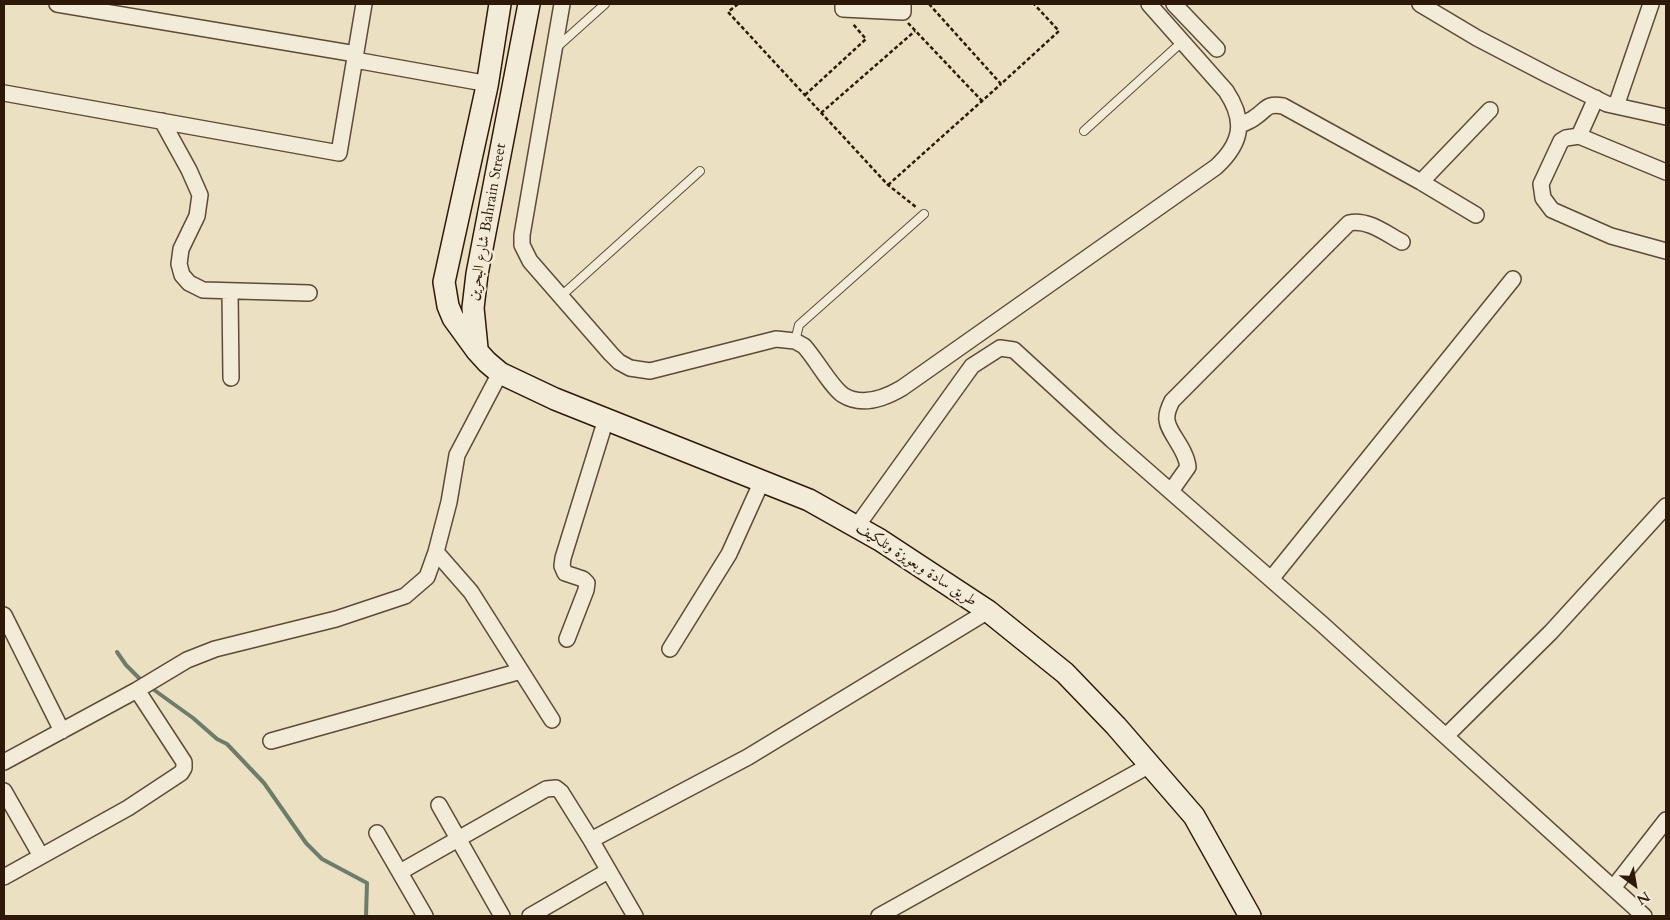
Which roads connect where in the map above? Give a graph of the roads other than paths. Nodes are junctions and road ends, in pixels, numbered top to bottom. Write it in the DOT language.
graph roads {
  1 [pos="57,4"];
  2 [pos="364,4"];
  3 [pos="500,4"];
  4 [pos="529,4"];
  5 [pos="562,4"];
  6 [pos="605,4"];
  7 [pos="1149,4"];
  8 [pos="1174,4"];
  9 [pos="1420,4"];
  10 [pos="1651,4"];
  11 [pos="843,6"];
  12 [pos="900,8"];
  13 [pos="1183,42"];
  14 [pos="554,49"];
  15 [pos="1217,49"];
  16 [pos="356,57"];
  17 [pos="487,86"];
  18 [pos="4,93"];
  19 [pos="1596,98"];
  20 [pos="1616,106"];
  21 [pos="1490,110"];
  22 [pos="1666,118"];
  23 [pos="162,121"];
  24 [pos="1239,126"];
  25 [pos="1084,132"];
  26 [pos="1579,136"];
  27 [pos="700,171"];
  28 [pos="1666,172"];
  29 [pos="1420,182"];
  30 [pos="924,214"];
  31 [pos="1476,214"];
  32 [pos="454,232"];
  33 [pos="1402,242"];
  34 [pos="484,244"];
  35 [pos="1666,251"];
  36 [pos="1513,279"];
  37 [pos="230,292"];
  38 [pos="309,293"];
  39 [pos="560,297"];
  40 [pos="795,341"];
  41 [pos="477,351"];
  42 [pos="500,373"];
  43 [pos="230,378"];
  44 [pos="606,419"];
  45 [pos="762,481"];
  46 [pos="1171,491"];
  47 [pos="1665,510"];
  48 [pos="857,526"];
  49 [pos="436,552"];
  50 [pos="1271,579"];
  51 [pos="988,611"];
  52 [pos="4,615"];
  53 [pos="567,639"];
  54 [pos="670,649"];
  55 [pos="521,671"];
  56 [pos="139,688"];
  57 [pos="552,720"];
  58 [pos="62,731"];
  59 [pos="1446,736"];
  60 [pos="271,741"];
  61 [pos="4,762"];
  62 [pos="1150,765"];
  63 [pos="4,791"];
  64 [pos="439,805"];
  65 [pos="1666,820"];
  66 [pos="376,833"];
  67 [pos="457,839"];
  68 [pos="591,840"];
  69 [pos="41,856"];
  70 [pos="608,871"];
  71 [pos="400,872"];
  72 [pos="4,877"];
  73 [pos="1613,888"];
  74 [pos="426,916"];
  75 [pos="502,916"];
  76 [pos="530,916"];
  77 [pos="635,916"];
  78 [pos="879,916"];
  79 [pos="1250,916"];
  80 [pos="1644,916"];
  1 -- 16 [label="street"];
  2 -- 16 [label="street"];
  3 -- 17 [label="main road, شارع البحرين Bahrain Street"];
  4 -- 34 [label="main road, شارع البحرين Bahrain Street"];
  5 -- 14 [label="street"];
  6 -- 14 [label="lane"];
  7 -- 13 [label="street"];
  8 -- 15 [label="street"];
  9 -- 19 [label="street"];
  10 -- 20 [label="street"];
  11 -- 12 [label="street"];
  13 -- 24 [label="street"];
  13 -- 25 [label="lane"];
  14 -- 39 [label="street"];
  16 -- 17 [label="street"];
  16 -- 23 [label="street"];
  17 -- 32 [label="main road, شارع البحرين Bahrain Street"];
  18 -- 23 [label="street"];
  19 -- 20 [label="street"];
  19 -- 26 [label="street"];
  20 -- 22 [label="street"];
  21 -- 29 [label="street"];
  23 -- 37 [label="street"];
  24 -- 29 [label="street"];
  24 -- 40 [label="street"];
  26 -- 28 [label="street"];
  26 -- 35 [label="street"];
  27 -- 39 [label="lane"];
  29 -- 31 [label="street"];
  30 -- 40 [label="lane"];
  32 -- 34 [label="main road"];
  32 -- 41 [label="main road, شارع البحرين Bahrain Street"];
  33 -- 46 [label="street"];
  34 -- 41 [label="main road, شارع البحرين Bahrain Street"];
  36 -- 50 [label="street"];
  37 -- 38 [label="street"];
  37 -- 43 [label="street"];
  39 -- 40 [label="street"];
  41 -- 42 [label="main road, طريق سادة وبعويزة وتلكيف"];
  42 -- 44 [label="main road, طريق سادة وبعويزة وتلكيف"];
  42 -- 49 [label="street"];
  44 -- 45 [label="main road, طريق سادة وبعويزة وتلكيف"];
  44 -- 53 [label="street"];
  45 -- 48 [label="main road, طريق سادة وبعويزة وتلكيف"];
  45 -- 54 [label="street"];
  46 -- 48 [label="street"];
  46 -- 50 [label="street"];
  47 -- 59 [label="street"];
  48 -- 51 [label="main road, طريق سادة وبعويزة وتلكيف"];
  49 -- 55 [label="street"];
  49 -- 56 [label="street"];
  50 -- 59 [label="street"];
  51 -- 62 [label="main road, طريق سادة وبعويزة وتلكيف"];
  51 -- 68 [label="street"];
  52 -- 58 [label="street"];
  55 -- 57 [label="street"];
  55 -- 60 [label="street"];
  56 -- 58 [label="street"];
  56 -- 69 [label="street"];
  58 -- 61 [label="street"];
  59 -- 73 [label="street"];
  62 -- 78 [label="street"];
  62 -- 79 [label="main road, طريق سادة وبعويزة وتلكيف"];
  63 -- 69 [label="street"];
  64 -- 67 [label="street"];
  65 -- 73 [label="street"];
  66 -- 71 [label="street"];
  67 -- 68 [label="street"];
  67 -- 71 [label="street"];
  67 -- 75 [label="street"];
  68 -- 70 [label="street"];
  69 -- 72 [label="street"];
  70 -- 76 [label="street"];
  70 -- 77 [label="street"];
  71 -- 74 [label="street"];
  73 -- 80 [label="street"];
}
